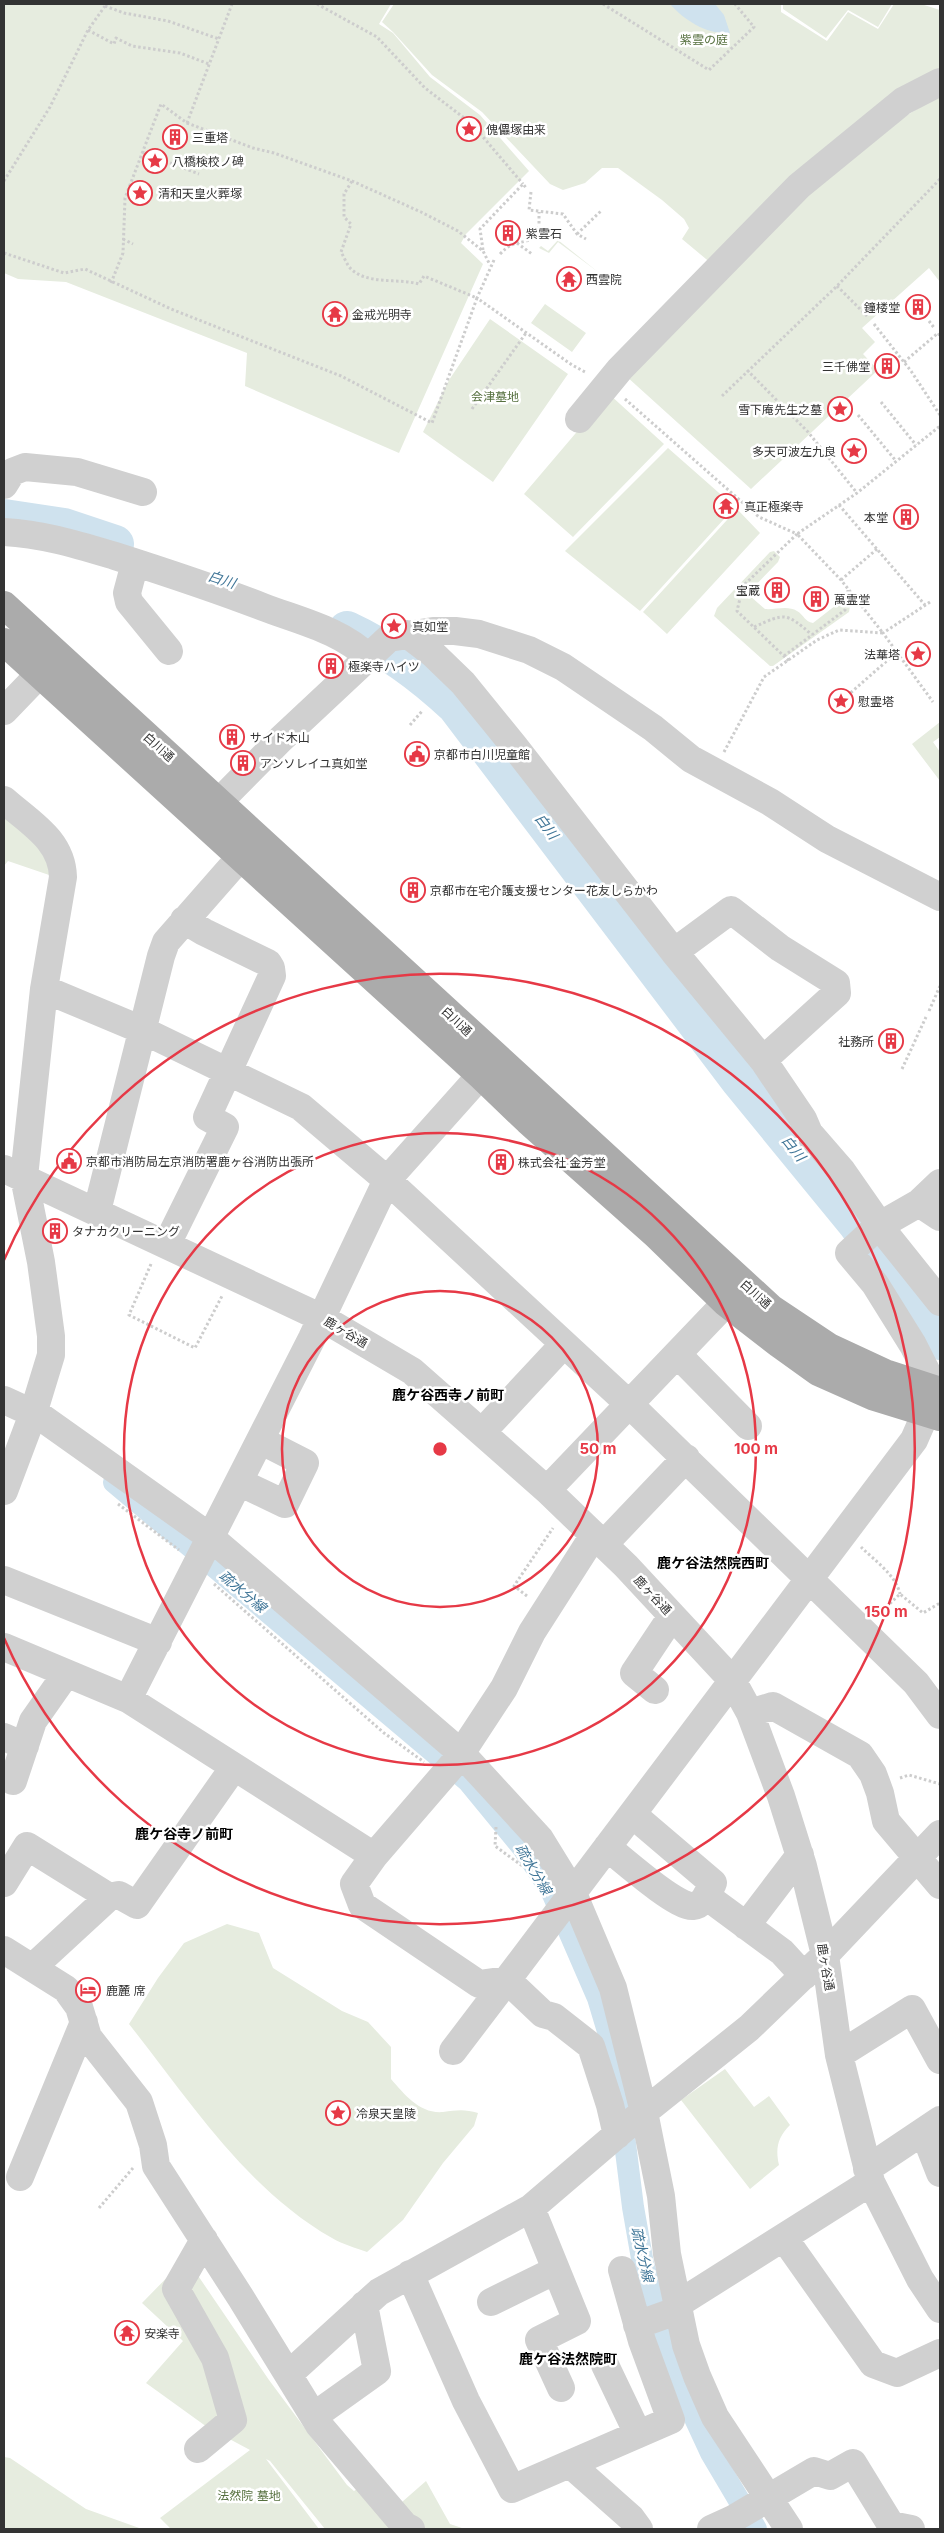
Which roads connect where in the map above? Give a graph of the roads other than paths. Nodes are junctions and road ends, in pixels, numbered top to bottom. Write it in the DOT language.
graph roads {
  1 [pos="940,82"];
  2 [pos="579,419"];
  3 [pos="4,485"];
  4 [pos="143,492"];
  5 [pos="4,532"];
  6 [pos="135,562"];
  7 [pos="4,605"];
  8 [pos="4,642"];
  9 [pos="385,646"];
  10 [pos="169,651"];
  11 [pos="57,655"];
  12 [pos="38,674"];
  13 [pos="4,711"];
  14 [pos="4,800"];
  15 [pos="210,811"];
  16 [pos="242,858"];
  17 [pos="940,897"];
  18 [pos="184,920"];
  19 [pos="674,952"];
  20 [pos="44,989"];
  21 [pos="142,1030"];
  22 [pos="763,1060"];
  23 [pos="488,1067"];
  24 [pos="229,1070"];
  25 [pos="14,1173"];
  26 [pos="387,1180"];
  27 [pos="940,1183"];
  28 [pos="930,1210"];
  29 [pos="97,1211"];
  30 [pos="879,1226"];
  31 [pos="164,1243"];
  32 [pos="736,1294"];
  33 [pos="934,1294"];
  34 [pos="322,1318"];
  35 [pos="564,1344"];
  36 [pos="677,1354"];
  37 [pos="4,1400"];
  38 [pos="937,1402"];
  39 [pos="629,1404"];
  40 [pos="30,1422"];
  41 [pos="748,1426"];
  42 [pos="482,1432"];
  43 [pos="260,1440"];
  44 [pos="686,1458"];
  45 [pos="239,1482"];
  46 [pos="4,1491"];
  47 [pos="556,1499"];
  48 [pos="599,1539"];
  49 [pos="202,1554"];
  50 [pos="810,1578"];
  51 [pos="4,1580"];
  52 [pos="672,1616"];
  53 [pos="158,1642"];
  54 [pos="4,1647"];
  55 [pos="66,1674"];
  56 [pos="732,1680"];
  57 [pos="655,1690"];
  58 [pos="128,1699"];
  59 [pos="750,1713"];
  60 [pos="940,1716"];
  61 [pos="15,1741"];
  62 [pos="451,1766"];
  63 [pos="234,1767"];
  64 [pos="14,1781"];
  65 [pos="632,1814"];
  66 [pos="940,1834"];
  67 [pos="607,1847"];
  68 [pos="374,1856"];
  69 [pos="800,1856"];
  70 [pos="917,1856"];
  71 [pos="4,1883"];
  72 [pos="940,1885"];
  73 [pos="706,1896"];
  74 [pos="109,1897"];
  75 [pos="564,1902"];
  76 [pos="746,1926"];
  77 [pos="4,1950"];
  78 [pos="825,1956"];
  79 [pos="33,1967"];
  80 [pos="804,1976"];
  81 [pos="507,1980"];
  82 [pos="84,2022"];
  83 [pos="453,2051"];
  84 [pos="839,2055"];
  85 [pos="940,2060"];
  86 [pos="628,2125"];
  87 [pos="932,2126"];
  88 [pos="940,2172"];
  89 [pos="869,2176"];
  90 [pos="20,2177"];
  91 [pos="531,2208"];
  92 [pos="784,2238"];
  93 [pos="204,2240"];
  94 [pos="556,2270"];
  95 [pos="622,2270"];
  96 [pos="410,2274"];
  97 [pos="491,2302"];
  98 [pos="364,2304"];
  99 [pos="676,2309"];
  100 [pos="940,2309"];
  101 [pos="640,2324"];
  102 [pos="940,2353"];
  103 [pos="605,2365"];
  104 [pos="289,2374"];
  105 [pos="560,2388"];
  106 [pos="314,2416"];
  107 [pos="638,2434"];
  108 [pos="198,2449"];
  109 [pos="570,2464"];
  110 [pos="754,2506"];
  111 [pos="411,2529"];
  112 [pos="638,2529"];
  113 [pos="711,2529"];
  114 [pos="789,2529"];
  115 [pos="911,2529"];
  1 -- 2 [label="street"];
  3 -- 4 [label="street"];
  5 -- 6 [label="street"];
  6 -- 9 [label="street"];
  6 -- 10 [label="street"];
  7 -- 11 [label="main road, 白川通"];
  8 -- 12 [label="main road, 白川通"];
  9 -- 15 [label="street"];
  9 -- 17 [label="street"];
  9 -- 19 [label="street"];
  11 -- 12 [label="street"];
  11 -- 15 [label="main road, 白川通"];
  12 -- 13 [label="street"];
  12 -- 15 [label="main road, 白川通"];
  14 -- 20 [label="street"];
  15 -- 16 [label="main road, 白川通"];
  15 -- 23 [label="main road, 白川通"];
  16 -- 18 [label="street"];
  16 -- 23 [label="main road, 白川通"];
  18 -- 21 [label="street"];
  18 -- 24 [label="street"];
  19 -- 22 [label="street"];
  19 -- 22 [label="street"];
  20 -- 21 [label="street"];
  20 -- 25 [label="street"];
  21 -- 24 [label="street"];
  21 -- 29 [label="street"];
  22 -- 30 [label="street"];
  23 -- 26 [label="street"];
  23 -- 32 [label="main road, 白川通"];
  24 -- 26 [label="street"];
  24 -- 31 [label="street"];
  25 -- 29 [label="street, 鹿ヶ谷通"];
  25 -- 40 [label="street"];
  26 -- 34 [label="street"];
  26 -- 35 [label="street"];
  27 -- 28 [label="street"];
  28 -- 30 [label="street"];
  29 -- 31 [label="street, 鹿ヶ谷通"];
  30 -- 33 [label="street"];
  30 -- 38 [label="street"];
  31 -- 34 [label="street, 鹿ヶ谷通"];
  32 -- 36 [label="street"];
  32 -- 38 [label="main road, 白川通"];
  34 -- 42 [label="street, 鹿ヶ谷通"];
  34 -- 43 [label="street"];
  35 -- 39 [label="street"];
  35 -- 42 [label="street"];
  36 -- 39 [label="street"];
  36 -- 41 [label="street"];
  37 -- 40 [label="street"];
  38 -- 50 [label="street"];
  39 -- 44 [label="street"];
  39 -- 47 [label="street"];
  40 -- 46 [label="street"];
  40 -- 49 [label="street"];
  42 -- 47 [label="street, 鹿ヶ谷通"];
  43 -- 45 [label="street"];
  43 -- 45 [label="street"];
  44 -- 48 [label="street"];
  44 -- 50 [label="street"];
  45 -- 49 [label="street"];
  47 -- 48 [label="street, 鹿ヶ谷通"];
  48 -- 52 [label="street, 鹿ヶ谷通"];
  48 -- 62 [label="street"];
  49 -- 53 [label="street"];
  49 -- 62 [label="street"];
  50 -- 56 [label="street"];
  50 -- 60 [label="street"];
  51 -- 53 [label="street"];
  52 -- 56 [label="street, 鹿ヶ谷通"];
  52 -- 57 [label="street"];
  53 -- 58 [label="street"];
  54 -- 55 [label="street"];
  55 -- 58 [label="street"];
  55 -- 61 [label="street"];
  56 -- 59 [label="street, 鹿ヶ谷通"];
  56 -- 65 [label="street"];
  58 -- 63 [label="street"];
  59 -- 69 [label="street, 鹿ヶ谷通"];
  59 -- 70 [label="street"];
  61 -- 64 [label="street"];
  62 -- 68 [label="street"];
  62 -- 75 [label="street"];
  63 -- 68 [label="street"];
  63 -- 74 [label="street"];
  65 -- 67 [label="street"];
  65 -- 73 [label="street"];
  66 -- 70 [label="street"];
  67 -- 73 [label="street"];
  67 -- 75 [label="street"];
  68 -- 81 [label="street"];
  69 -- 76 [label="street"];
  69 -- 78 [label="street, 鹿ヶ谷通"];
  70 -- 72 [label="street"];
  70 -- 78 [label="street"];
  71 -- 74 [label="street"];
  73 -- 76 [label="street"];
  74 -- 79 [label="street"];
  75 -- 81 [label="street"];
  75 -- 86 [label="street"];
  76 -- 80 [label="street"];
  77 -- 79 [label="street"];
  78 -- 80 [label="street"];
  78 -- 84 [label="street, 鹿ヶ谷通"];
  79 -- 82 [label="street"];
  80 -- 86 [label="street"];
  81 -- 83 [label="street"];
  81 -- 86 [label="street"];
  82 -- 90 [label="street"];
  82 -- 93 [label="street"];
  84 -- 85 [label="street"];
  84 -- 89 [label="street, 鹿ヶ谷通"];
  86 -- 91 [label="street"];
  86 -- 99 [label="street"];
  87 -- 88 [label="street"];
  87 -- 89 [label="street"];
  89 -- 92 [label="street"];
  89 -- 100 [label="street, 鹿ヶ谷通"];
  91 -- 94 [label="street"];
  91 -- 96 [label="street"];
  92 -- 99 [label="street"];
  92 -- 102 [label="street"];
  93 -- 104 [label="street"];
  93 -- 108 [label="street"];
  94 -- 97 [label="street"];
  94 -- 105 [label="street"];
  95 -- 101 [label="street"];
  96 -- 98 [label="street"];
  96 -- 109 [label="street"];
  98 -- 104 [label="street"];
  98 -- 106 [label="street"];
  99 -- 101 [label="street"];
  99 -- 110 [label="street"];
  101 -- 107 [label="street"];
  103 -- 107 [label="street"];
  104 -- 106 [label="street"];
  106 -- 111 [label="street"];
  107 -- 109 [label="street"];
  109 -- 112 [label="street"];
  110 -- 113 [label="street"];
  110 -- 114 [label="street"];
  110 -- 115 [label="street"];
}
